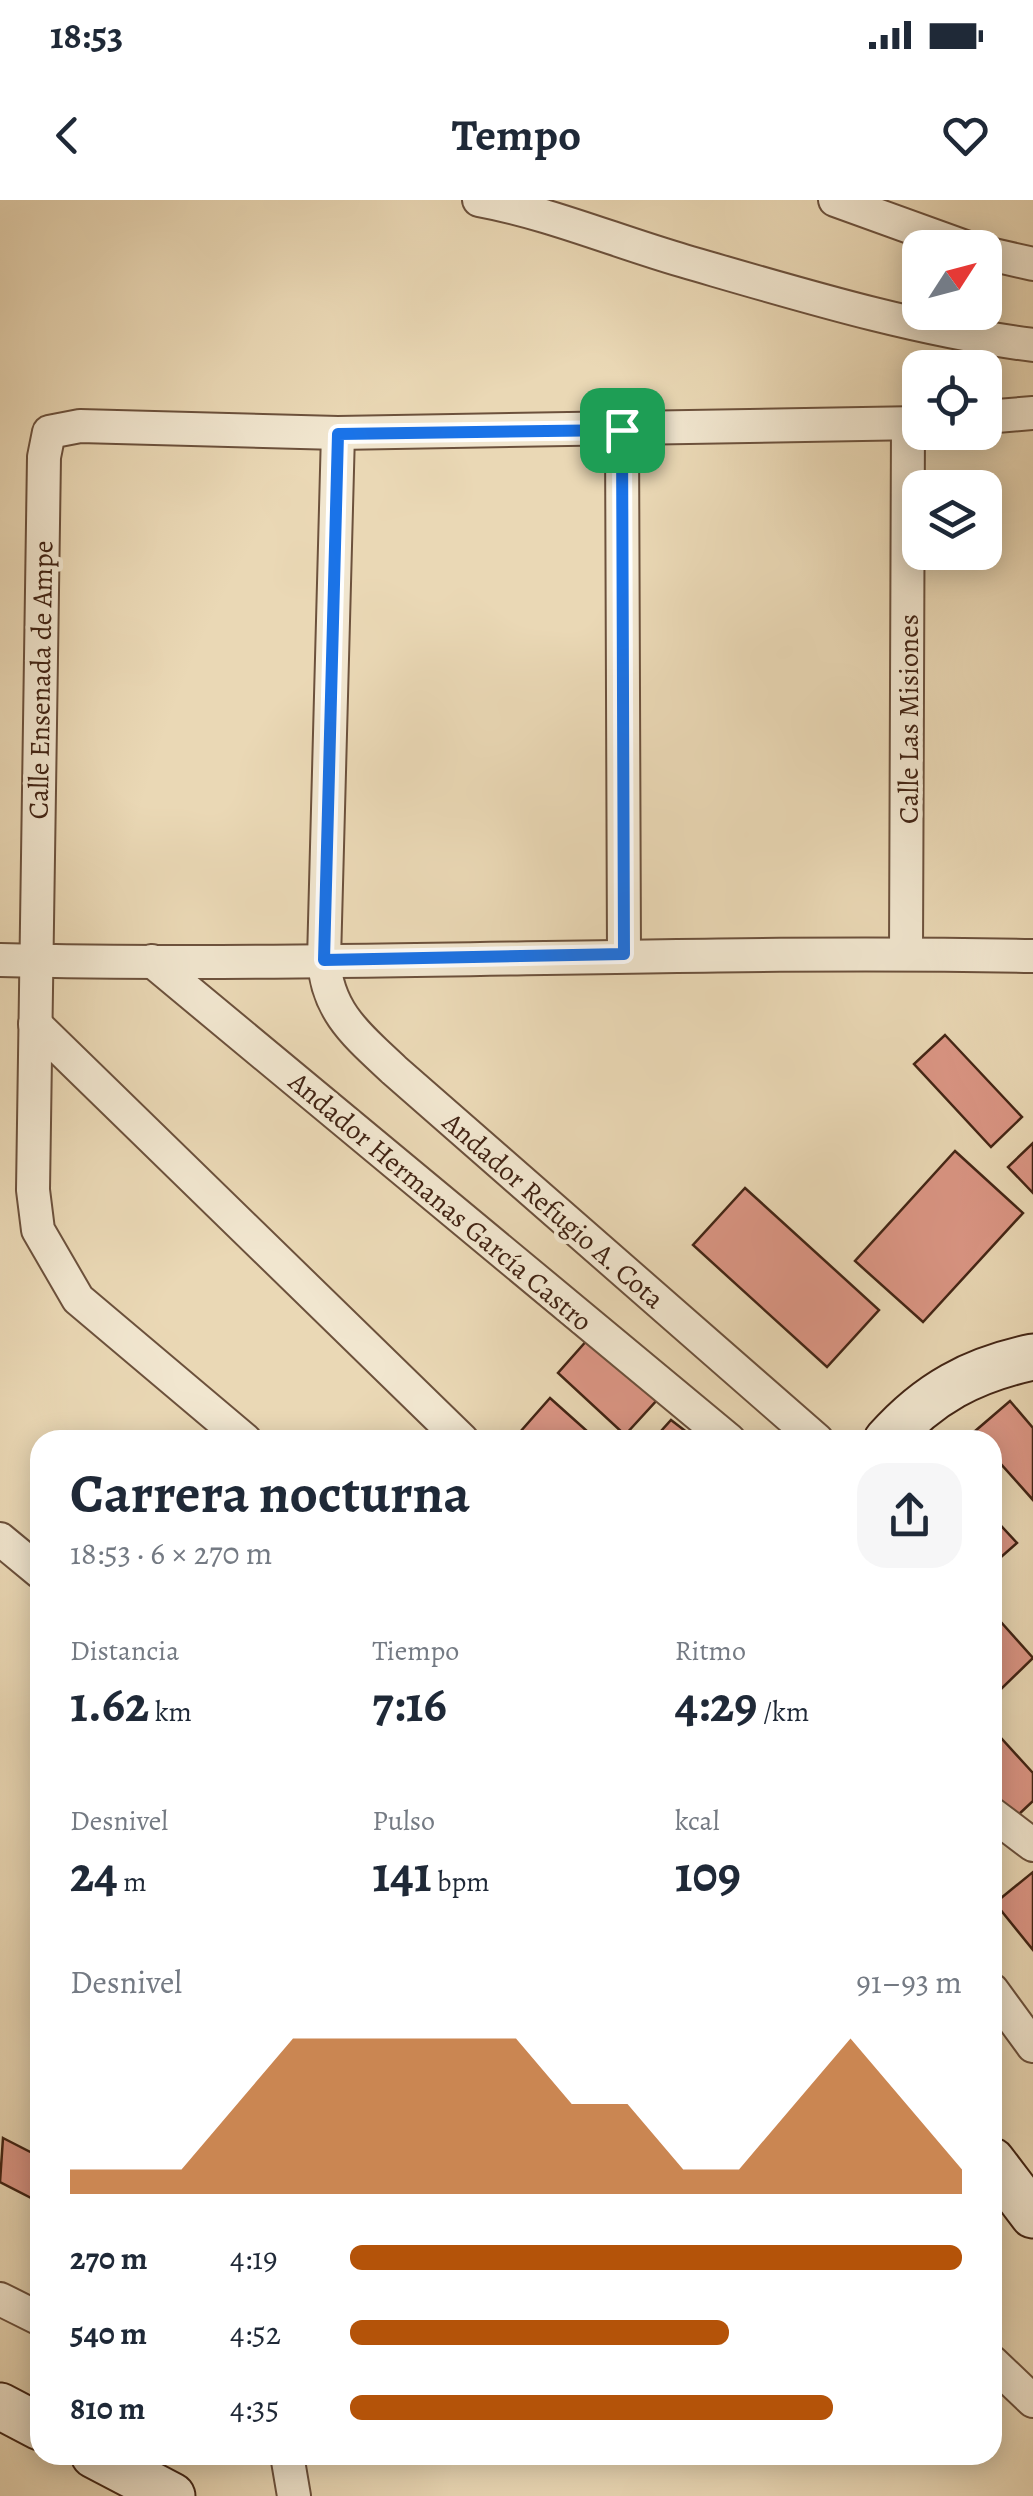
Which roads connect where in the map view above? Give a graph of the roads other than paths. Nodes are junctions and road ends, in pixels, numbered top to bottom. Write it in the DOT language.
graph roads {
  1 [pos="479,200"];
  2 [pos="835,200"];
  3 [pos="918,230"];
  4 [pos="1002,257"];
  5 [pos="1033,264"];
  6 [pos="1033,345"];
  7 [pos="1033,413"];
  8 [pos="1002,416"];
  9 [pos="902,424"];
  10 [pos="622,430"];
  11 [pos="338,434"];
  12 [pos="914,450"];
  13 [pos="906,953"];
  14 [pos="624,954"];
  15 [pos="1033,956"];
  16 [pos="0,960"];
  17 [pos="324,960"];
  18 [pos="36,961"];
  19 [pos="152,961"];
  20 [pos="36,1024"];
  21 [pos="1033,1357"];
  22 [pos="233,1430"];
  23 [pos="452,1430"];
  24 [pos="718,1430"];
  25 [pos="805,1430"];
  26 [pos="896,1430"];
  27 [pos="0,1539"];
  28 [pos="30,1564"];
  29 [pos="1002,1822"];
  30 [pos="1033,1845"];
  31 [pos="1002,2004"];
  32 [pos="1033,2046"];
  33 [pos="1002,2174"];
  34 [pos="1033,2216"];
  35 [pos="0,2299"];
  36 [pos="30,2314"];
  37 [pos="1002,2372"];
  38 [pos="1033,2401"];
  39 [pos="0,2406"];
  40 [pos="30,2422"];
  41 [pos="113,2465"];
  42 [pos="289,2465"];
  43 [pos="172,2496"];
  44 [pos="294,2496"];
  1 -- 6 [label="street"];
  2 -- 3 [label="street"];
  4 -- 5 [label="street"];
  7 -- 8 [label="street"];
  9 -- 10 [label="street"];
  10 -- 11 [label="street"];
  10 -- 14 [label="street"];
  11 -- 17 [label="street, Andador Refugio A. Cota"];
  11 -- 18 [label="street, Calle Ensenada de Ampe"];
  12 -- 13 [label="street, Calle Las Misiones"];
  13 -- 14 [label="street"];
  13 -- 15 [label="street"];
  14 -- 17 [label="street"];
  16 -- 18 [label="street"];
  17 -- 19 [label="street"];
  17 -- 25 [label="street, Andador Refugio A. Cota"];
  18 -- 19 [label="street"];
  18 -- 20 [label="street, Calle Ensenada de Ampe"];
  19 -- 24 [label="street, Andador Hermanas García Castro"];
  20 -- 22 [label="street, Calle Ensenada de Ampe"];
  20 -- 23 [label="street"];
  21 -- 26 [label="street"];
  27 -- 28 [label="street"];
  29 -- 30 [label="street"];
  31 -- 32 [label="street"];
  33 -- 34 [label="street"];
  35 -- 36 [label="street"];
  37 -- 38 [label="street"];
  39 -- 40 [label="street"];
  41 -- 43 [label="street"];
  42 -- 44 [label="street"];
}
